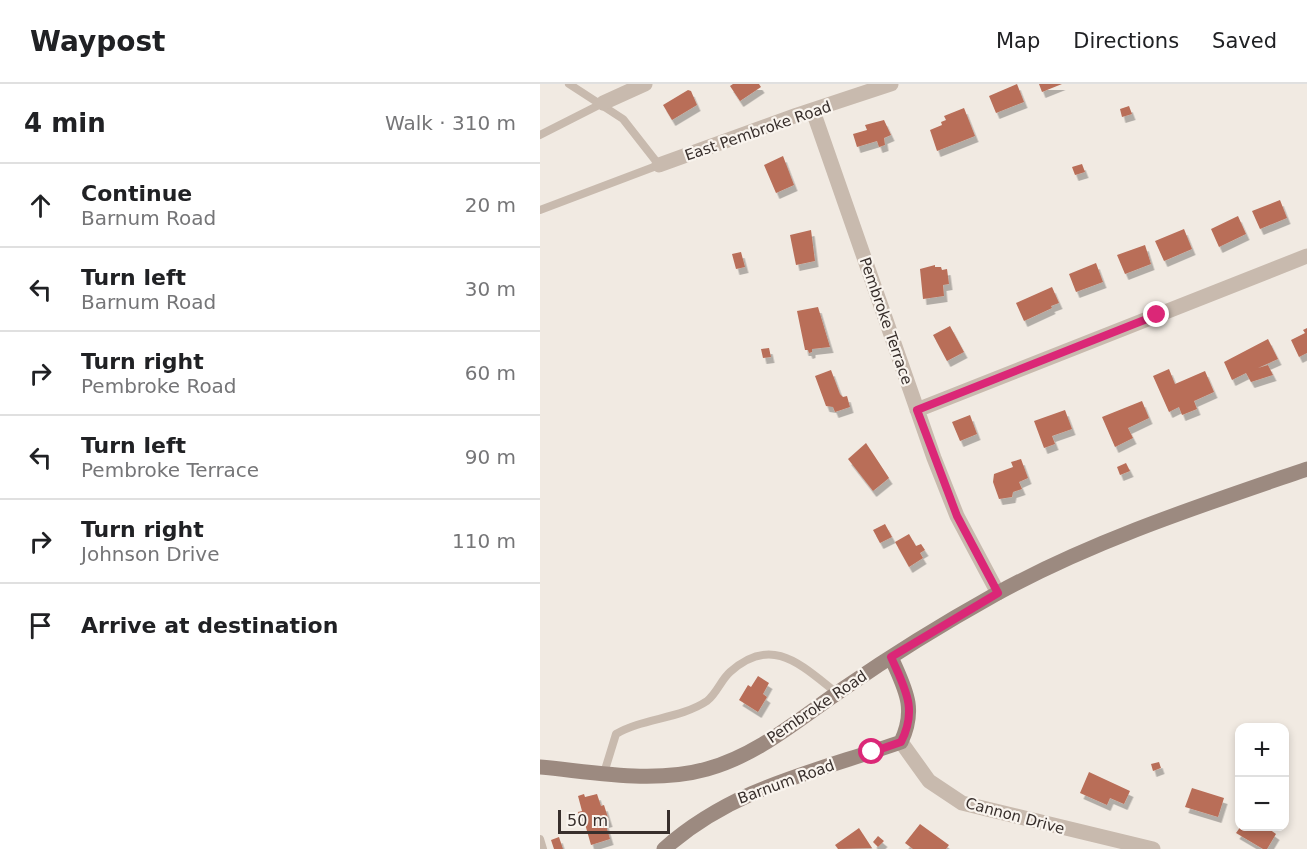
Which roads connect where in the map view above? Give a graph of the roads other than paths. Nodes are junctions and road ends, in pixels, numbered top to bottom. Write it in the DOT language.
graph roads {
  1 [pos="569,84"];
  2 [pos="645,84"];
  3 [pos="891,84"];
  4 [pos="603,104"];
  5 [pos="813,111"];
  6 [pos="540,135"];
  7 [pos="659,165"];
  8 [pos="540,210"];
  9 [pos="1307,256"];
  10 [pos="917,410"];
  11 [pos="1307,469"];
  12 [pos="998,593"];
  13 [pos="891,657"];
  14 [pos="837,693"];
  15 [pos="901,742"];
  16 [pos="540,767"];
  17 [pos="604,773"];
  18 [pos="540,839"];
  19 [pos="543,849"];
  20 [pos="664,849"];
  21 [pos="1153,849"];
  1 -- 4 [label="lane"];
  2 -- 4 [label="street"];
  3 -- 5 [label="street, East Pembroke Road"];
  4 -- 6 [label="lane"];
  4 -- 7 [label="lane"];
  5 -- 7 [label="street, East Pembroke Road"];
  5 -- 10 [label="street, Pembroke Terrace"];
  7 -- 8 [label="lane"];
  9 -- 10 [label="street"];
  10 -- 12 [label="street, Pembroke Terrace"];
  11 -- 12 [label="main road, Pembroke Road"];
  12 -- 13 [label="main road, Pembroke Road"];
  13 -- 14 [label="main road, Pembroke Road"];
  13 -- 15 [label="main road"];
  14 -- 17 [label="main road, Pembroke Road"];
  14 -- 17 [label="lane"];
  15 -- 20 [label="main road, Barnum Road"];
  15 -- 21 [label="street, Cannon Drive"];
  16 -- 17 [label="main road, Pembroke Road"];
  18 -- 19 [label="lane"];
}
